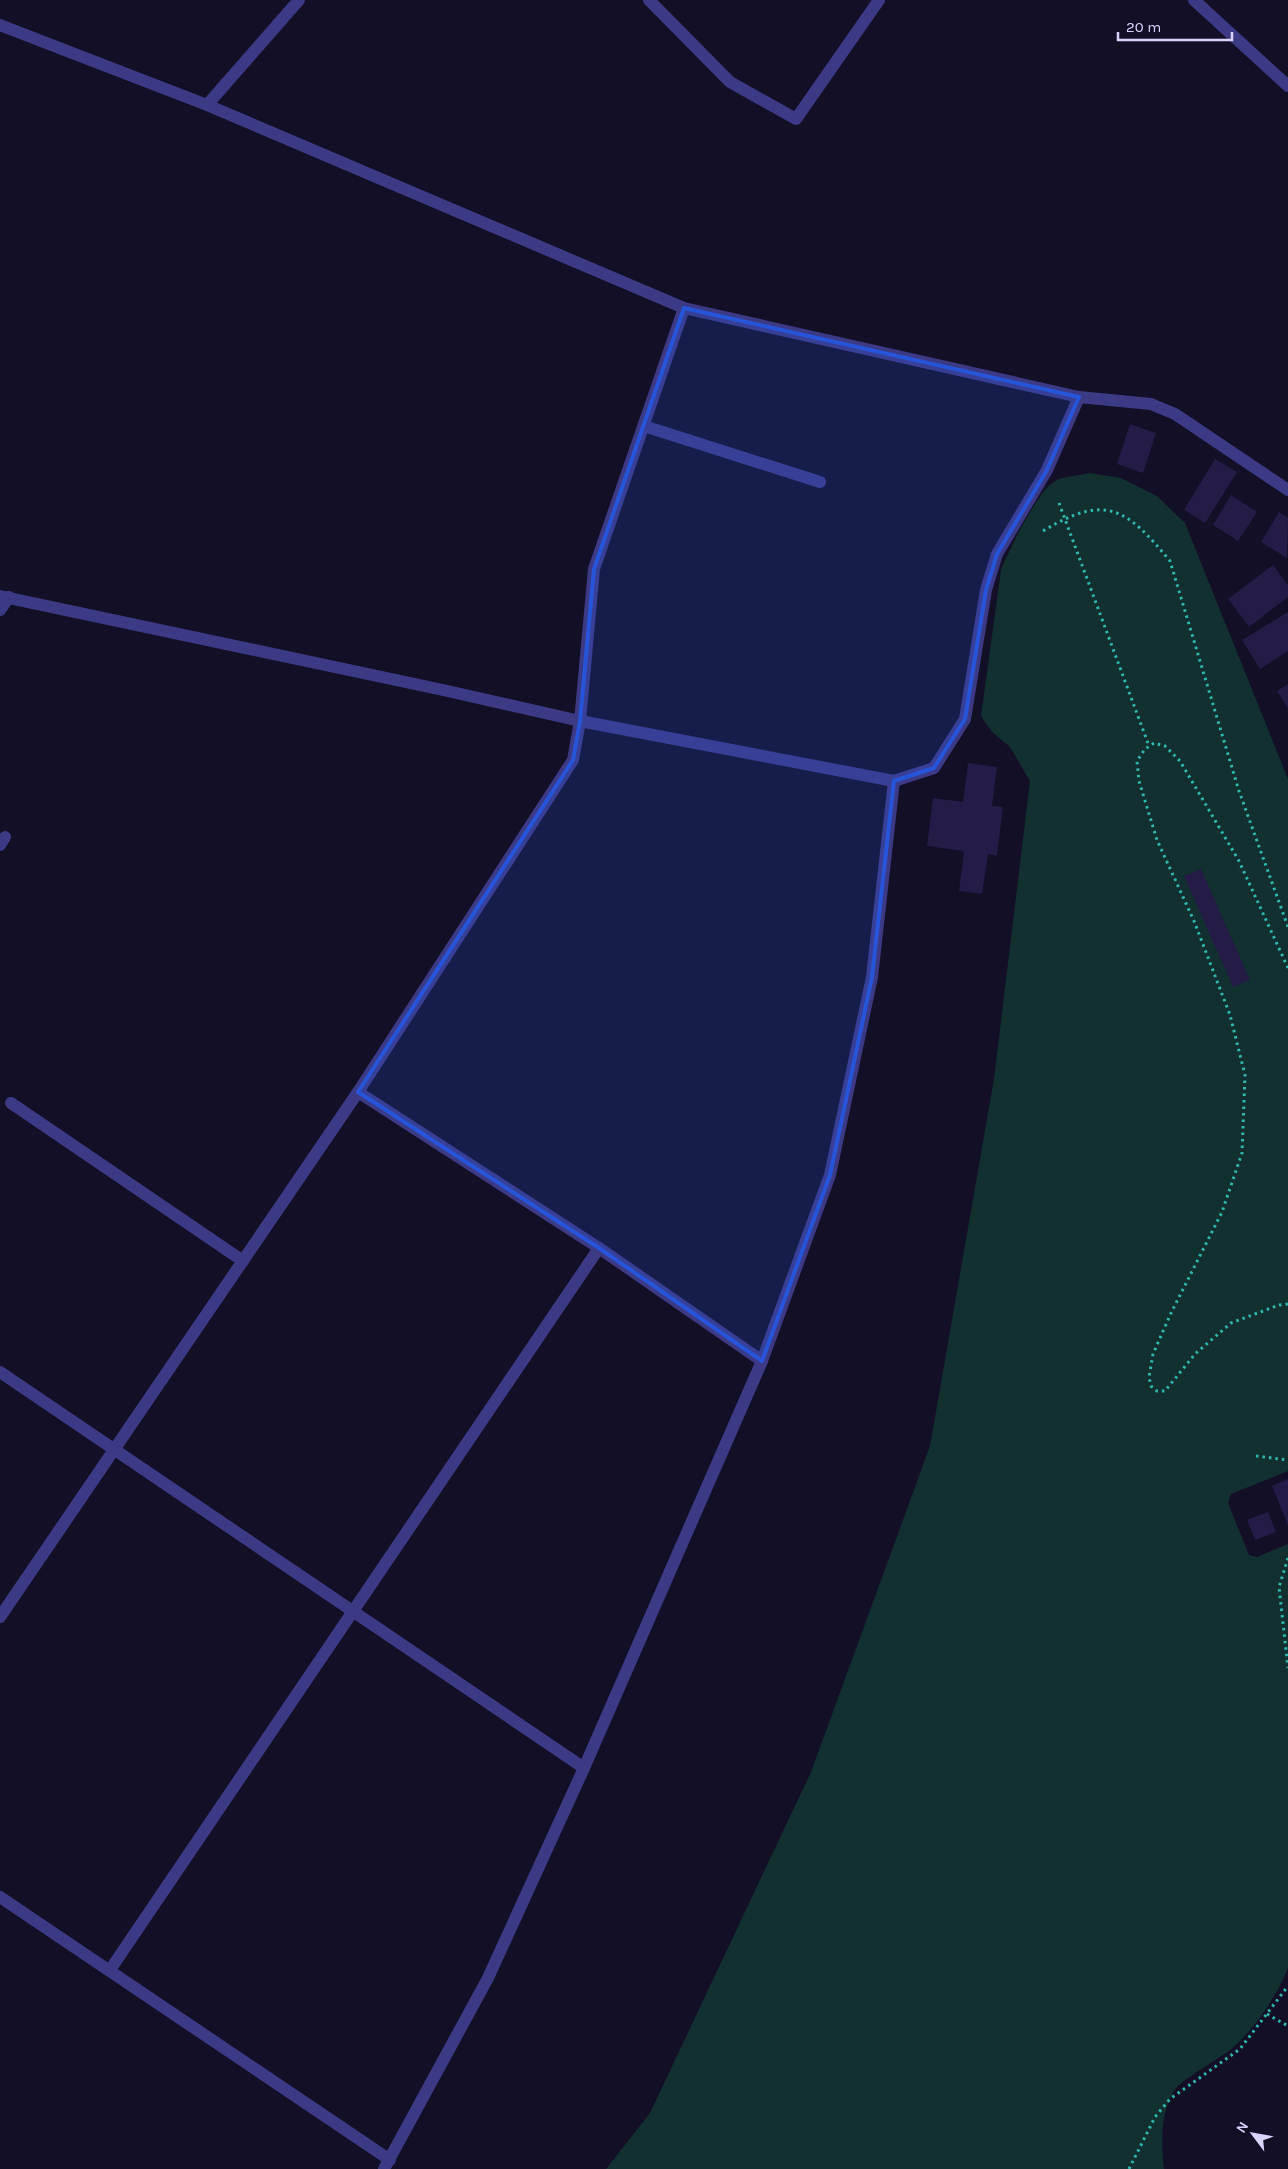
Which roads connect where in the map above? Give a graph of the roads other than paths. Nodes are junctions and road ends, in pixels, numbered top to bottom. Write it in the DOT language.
graph roads {
  1 [pos="299,0"];
  2 [pos="649,0"];
  3 [pos="879,0"];
  4 [pos="1194,0"];
  5 [pos="0,25"];
  6 [pos="1288,86"];
  7 [pos="208,105"];
  8 [pos="684,308"];
  9 [pos="1079,397"];
  10 [pos="644,426"];
  11 [pos="820,482"];
  12 [pos="1288,490"];
  13 [pos="4,597"];
  14 [pos="0,610"];
  15 [pos="580,722"];
  16 [pos="894,781"];
  17 [pos="358,1092"];
  18 [pos="11,1103"];
  19 [pos="599,1248"];
  20 [pos="243,1261"];
  21 [pos="762,1361"];
  22 [pos="0,1372"];
  23 [pos="114,1449"];
  24 [pos="353,1611"];
  25 [pos="0,1617"];
  26 [pos="584,1768"];
  27 [pos="0,1897"];
  28 [pos="110,1970"];
  29 [pos="387,2164"];
  1 -- 7 [label="street"];
  2 -- 3 [label="street"];
  4 -- 6 [label="street"];
  5 -- 7 [label="street"];
  7 -- 8 [label="street"];
  8 -- 9 [label="street"];
  8 -- 10 [label="street"];
  9 -- 12 [label="street"];
  9 -- 16 [label="street"];
  10 -- 11 [label="street"];
  10 -- 15 [label="street"];
  13 -- 14 [label="street"];
  13 -- 15 [label="street"];
  15 -- 16 [label="street"];
  15 -- 17 [label="street"];
  16 -- 21 [label="street"];
  17 -- 19 [label="street"];
  17 -- 20 [label="street"];
  18 -- 20 [label="street"];
  19 -- 21 [label="street"];
  19 -- 24 [label="street"];
  20 -- 23 [label="street"];
  21 -- 26 [label="street"];
  22 -- 23 [label="street"];
  23 -- 24 [label="street"];
  23 -- 25 [label="street"];
  24 -- 26 [label="street"];
  24 -- 28 [label="street"];
  26 -- 29 [label="street"];
  27 -- 28 [label="street"];
  28 -- 29 [label="street"];
}
